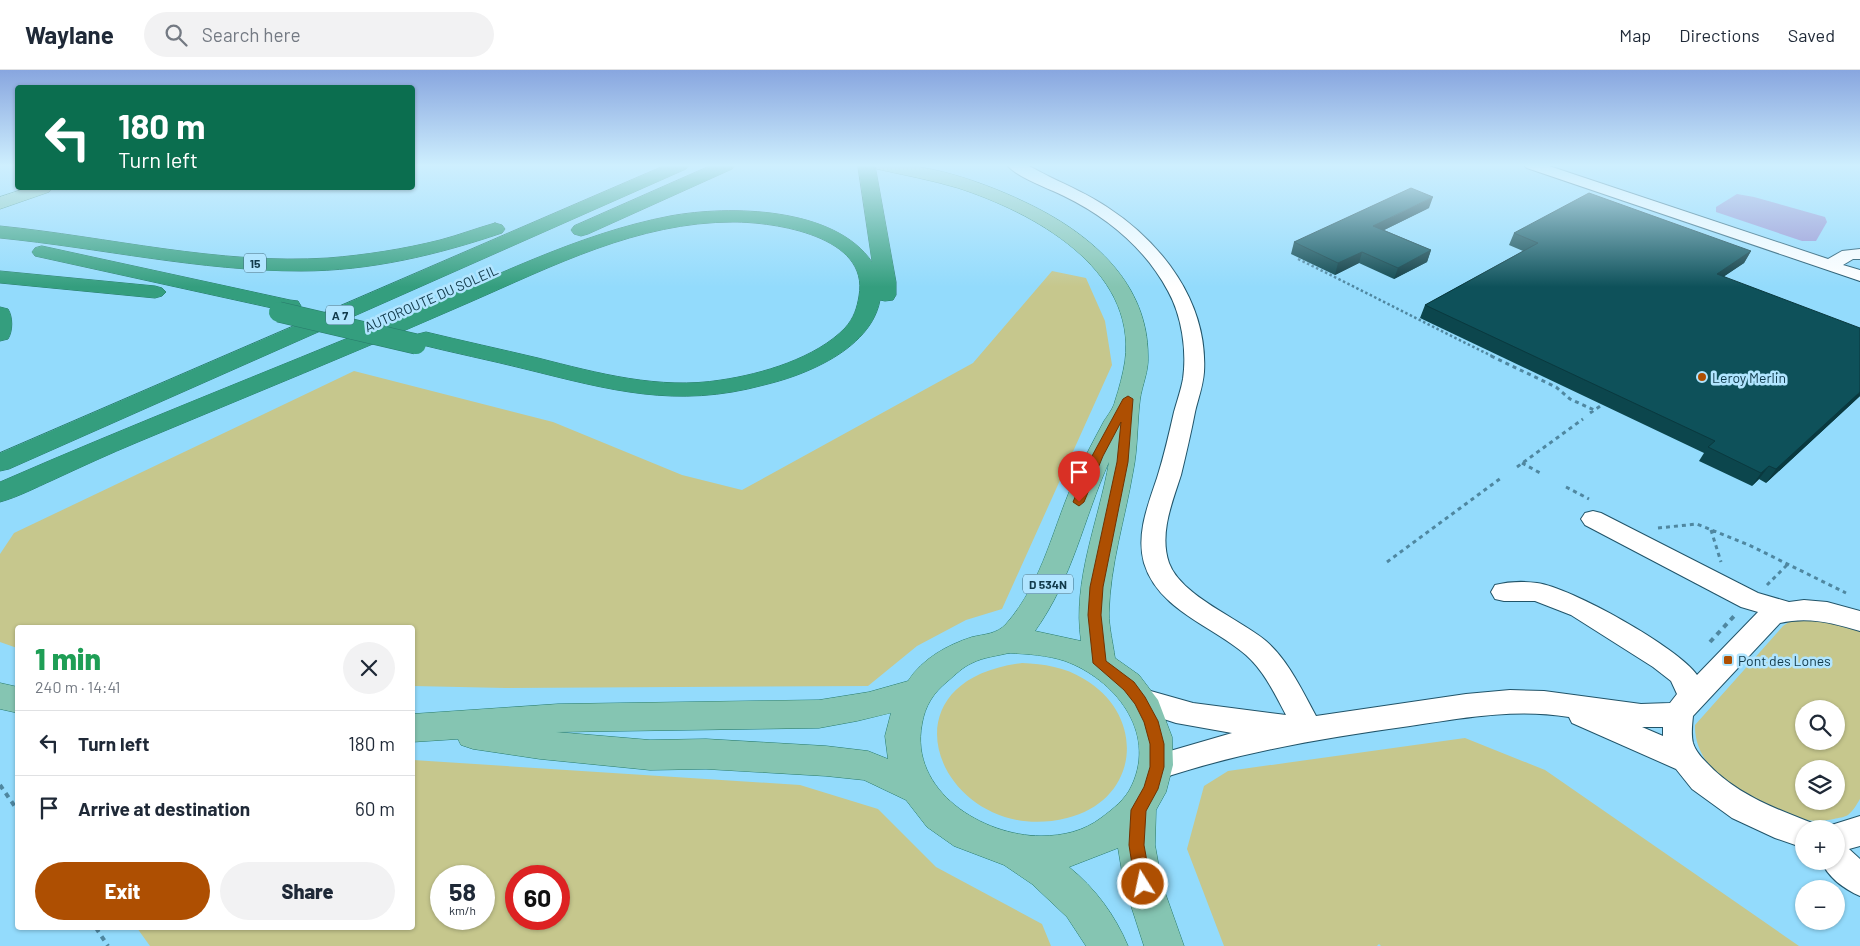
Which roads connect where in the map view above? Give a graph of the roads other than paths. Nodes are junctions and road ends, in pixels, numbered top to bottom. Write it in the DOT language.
graph roads {
  1 [pos="554,206"];
  2 [pos="587,206"];
  3 [pos="636,206"];
  4 [pos="873,206"];
  5 [pos="1021,206"];
  6 [pos="1094,206"];
  7 [pos="1653,206"];
  8 [pos="0,232"];
  9 [pos="0,243"];
  10 [pos="1860,254"];
  11 [pos="1831,266"];
  12 [pos="1860,276"];
  13 [pos="0,277"];
  14 [pos="284,309"];
  15 [pos="0,314"];
  16 [pos="0,334"];
  17 [pos="421,342"];
  18 [pos="1128,399"];
  19 [pos="108,445"];
  20 [pos="0,463"];
  21 [pos="0,493"];
  22 [pos="1594,510"];
  23 [pos="1504,592"];
  24 [pos="1856,609"];
  25 [pos="1785,610"];
  26 [pos="1009,641"];
  27 [pos="1100,663"];
  28 [pos="917,691"];
  29 [pos="0,696"];
  30 [pos="15,699"];
  31 [pos="1140,700"];
  32 [pos="1557,705"];
  33 [pos="1686,706"];
  34 [pos="419,728"];
  35 [pos="1308,728"];
  36 [pos="1687,760"];
  37 [pos="1157,767"];
  38 [pos="917,790"];
  39 [pos="1138,810"];
  40 [pos="1860,830"];
  41 [pos="1795,832"];
  42 [pos="1845,836"];
  43 [pos="1016,852"];
  44 [pos="1845,868"];
  45 [pos="1860,880"];
  46 [pos="1108,946"];
  47 [pos="1164,946"];
  1 -- 8 [label="highway, 15"];
  2 -- 20 [label="highway, AUTOROUTE DU SOLEIL / A 7"];
  3 -- 19 [label="highway, AUTOROUTE DU SOLEIL / A 7"];
  4 -- 17 [label="highway"];
  5 -- 18 [label="main road, D 534N"];
  6 -- 35 [label="street"];
  7 -- 11 [label="street"];
  9 -- 14 [label="highway"];
  10 -- 11 [label="street"];
  11 -- 12 [label="street"];
  13 -- 14 [label="highway"];
  14 -- 17 [label="highway, bridge"];
  15 -- 16 [label="highway"];
  17 -- 19 [label="highway"];
  18 -- 26 [label="main road, D 534N"];
  18 -- 27 [label="main road, D 534N"];
  19 -- 21 [label="highway, AUTOROUTE DU SOLEIL / A 7"];
  22 -- 25 [label="street"];
  23 -- 33 [label="street"];
  24 -- 25 [label="street"];
  25 -- 33 [label="street"];
  26 -- 27 [label="main road"];
  26 -- 28 [label="main road"];
  27 -- 31 [label="main road"];
  28 -- 34 [label="main road"];
  28 -- 38 [label="main road"];
  29 -- 30 [label="main road"];
  31 -- 35 [label="street"];
  31 -- 37 [label="main road"];
  32 -- 33 [label="street"];
  32 -- 35 [label="street"];
  32 -- 36 [label="street"];
  33 -- 36 [label="street"];
  34 -- 38 [label="main road"];
  35 -- 37 [label="street"];
  36 -- 41 [label="street"];
  37 -- 39 [label="main road"];
  38 -- 43 [label="main road"];
  39 -- 43 [label="main road"];
  39 -- 47 [label="main road"];
  40 -- 42 [label="street"];
  43 -- 46 [label="main road"];
  44 -- 45 [label="street"];
}
